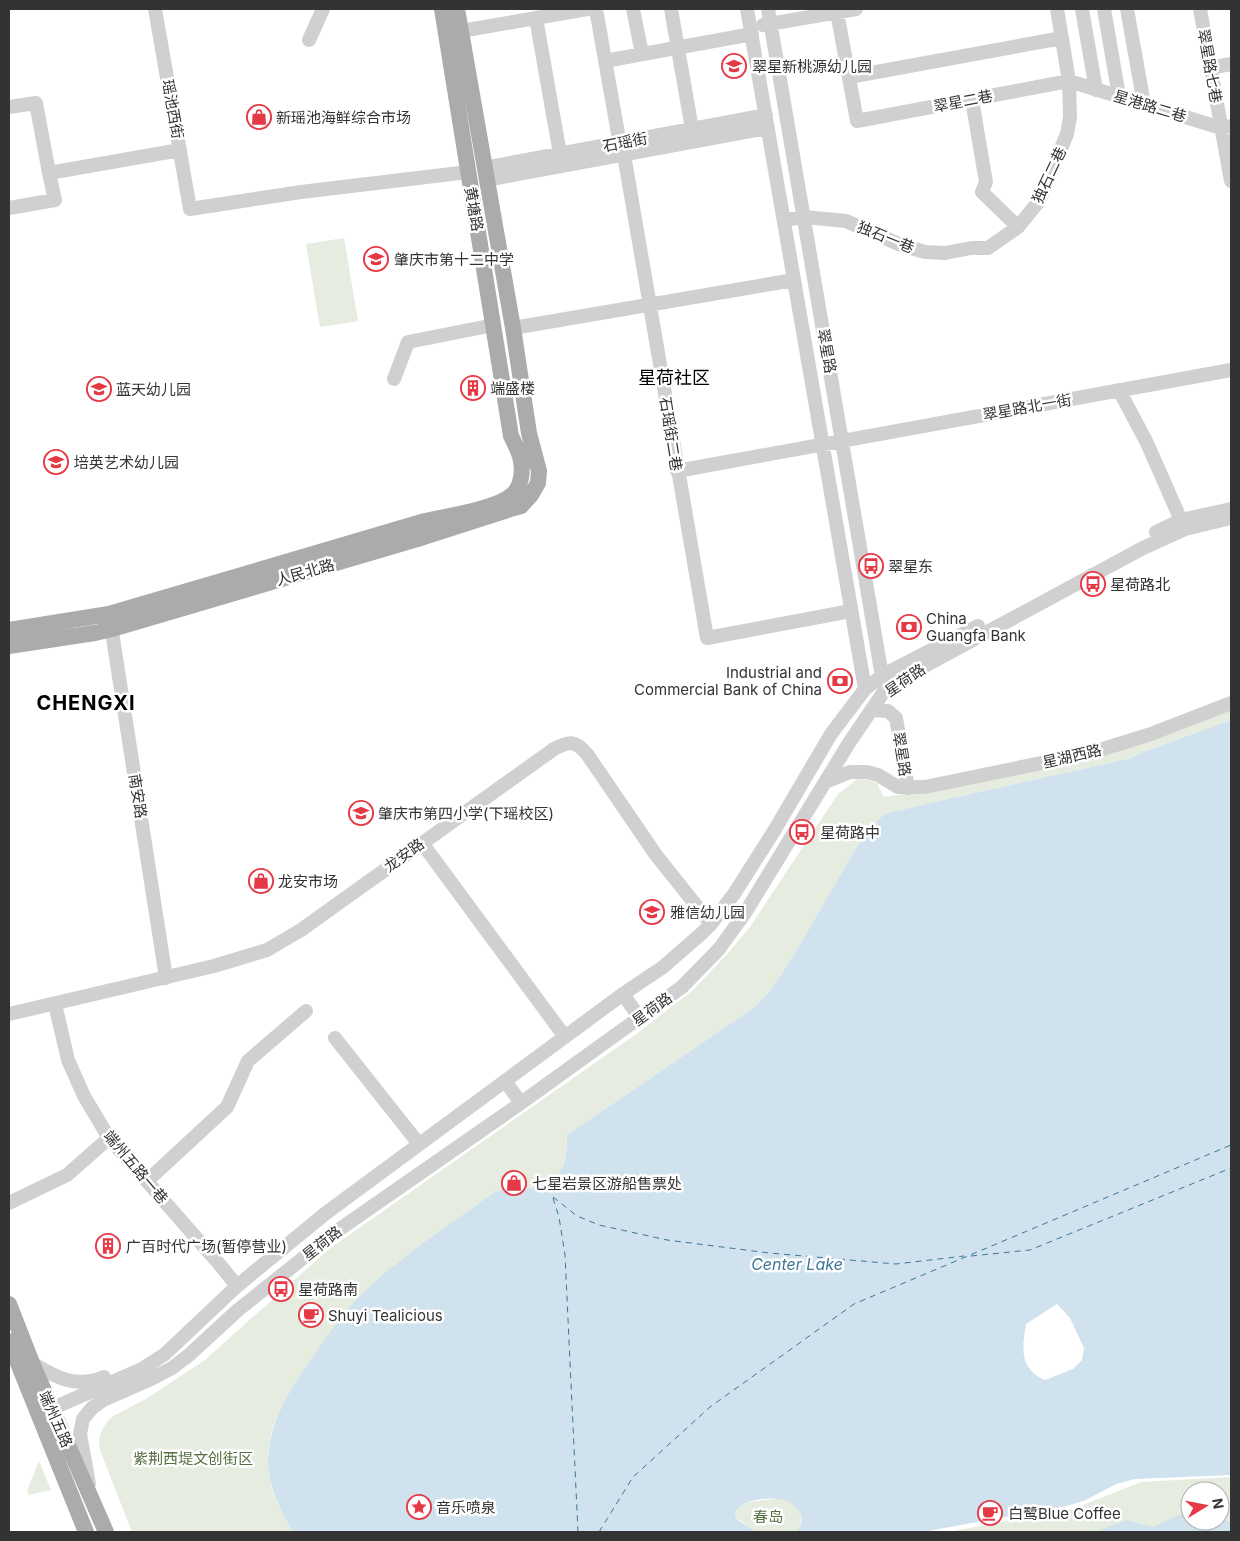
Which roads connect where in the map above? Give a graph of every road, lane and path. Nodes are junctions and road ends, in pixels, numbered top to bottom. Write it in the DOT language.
graph roads {
  1 [pos="155,9"];
  2 [pos="323,9"];
  3 [pos="442,9"];
  4 [pos="457,9"];
  5 [pos="586,9"];
  6 [pos="596,9"];
  7 [pos="633,9"];
  8 [pos="671,9"];
  9 [pos="747,9"];
  10 [pos="768,9"];
  11 [pos="856,9"];
  12 [pos="1057,9"];
  13 [pos="1082,9"];
  14 [pos="1104,9"];
  15 [pos="1127,9"];
  16 [pos="1204,9"];
  17 [pos="838,12"];
  18 [pos="536,18"];
  19 [pos="770,24"];
  20 [pos="461,30"];
  21 [pos="751,31"];
  22 [pos="1062,38"];
  23 [pos="309,40"];
  24 [pos="678,48"];
  25 [pos="642,54"];
  26 [pos="605,61"];
  27 [pos="1231,64"];
  28 [pos="1210,68"];
  29 [pos="849,77"];
  30 [pos="1069,81"];
  31 [pos="1096,90"];
  32 [pos="1119,96"];
  33 [pos="972,100"];
  34 [pos="1144,104"];
  35 [pos="9,107"];
  36 [pos="767,122"];
  37 [pos="1226,127"];
  38 [pos="692,129"];
  39 [pos="623,148"];
  40 [pos="180,150"];
  41 [pos="560,154"];
  42 [pos="468,172"];
  43 [pos="49,173"];
  44 [pos="485,174"];
  45 [pos="1231,182"];
  46 [pos="9,208"];
  47 [pos="804,216"];
  48 [pos="784,220"];
  49 [pos="1018,227"];
  50 [pos="988,248"];
  51 [pos="794,280"];
  52 [pos="650,304"];
  53 [pos="494,325"];
  54 [pos="513,328"];
  55 [pos="1231,370"];
  56 [pos="394,379"];
  57 [pos="1119,390"];
  58 [pos="529,434"];
  59 [pos="842,440"];
  60 [pos="822,444"];
  61 [pos="677,470"];
  62 [pos="513,494"];
  63 [pos="1231,509"];
  64 [pos="1231,518"];
  65 [pos="1183,525"];
  66 [pos="851,611"];
  67 [pos="110,621"];
  68 [pos="9,630"];
  69 [pos="9,646"];
  70 [pos="880,655"];
  71 [pos="860,659"];
  72 [pos="883,675"];
  73 [pos="865,689"];
  74 [pos="883,693"];
  75 [pos="1231,703"];
  76 [pos="872,710"];
  77 [pos="831,734"];
  78 [pos="848,743"];
  79 [pos="824,782"];
  80 [pos="908,788"];
  81 [pos="422,843"];
  82 [pos="710,924"];
  83 [pos="166,978"];
  84 [pos="623,994"];
  85 [pos="55,1004"];
  86 [pos="306,1011"];
  87 [pos="9,1014"];
  88 [pos="639,1017"];
  89 [pos="565,1037"];
  90 [pos="335,1038"];
  91 [pos="505,1081"];
  92 [pos="521,1103"];
  93 [pos="109,1138"];
  94 [pos="419,1144"];
  95 [pos="147,1181"];
  96 [pos="9,1203"];
  97 [pos="237,1286"];
  98 [pos="9,1304"];
  99 [pos="9,1341"];
  100 [pos="165,1354"];
  101 [pos="32,1363"];
  102 [pos="45,1412"];
  103 [pos="93,1500"];
  104 [pos="86,1532"];
  105 [pos="106,1532"];
  1 -- 40 [label="street, 瑶池西街"];
  2 -- 23 [label="street"];
  3 -- 42 [label="main road, 黄塘路"];
  4 -- 20 [label="main road, 黄塘路"];
  5 -- 18 [label="street"];
  6 -- 26 [label="street, 石瑶街二巷"];
  7 -- 25 [label="street"];
  8 -- 24 [label="street"];
  9 -- 21 [label="street, 翠星路"];
  10 -- 19 [label="street, 翠星路"];
  11 -- 17 [label="street"];
  12 -- 22 [label="street, 独石二巷"];
  13 -- 31 [label="street"];
  14 -- 32 [label="street"];
  15 -- 34 [label="street"];
  16 -- 28 [label="street, 翠星路七巷"];
  17 -- 19 [label="street"];
  17 -- 29 [label="street"];
  18 -- 20 [label="street"];
  18 -- 41 [label="street"];
  19 -- 21 [label="street"];
  19 -- 47 [label="street, 翠星路"];
  20 -- 44 [label="main road, 黄塘路"];
  21 -- 24 [label="street"];
  21 -- 36 [label="street, 翠星路"];
  22 -- 29 [label="street"];
  22 -- 30 [label="street, 独石二巷"];
  24 -- 25 [label="street"];
  24 -- 38 [label="street"];
  25 -- 26 [label="street"];
  26 -- 39 [label="street, 石瑶街二巷"];
  27 -- 28 [label="street"];
  28 -- 37 [label="street, 翠星路七巷"];
  29 -- 33 [label="street, 翠星二巷"];
  30 -- 31 [label="street, 星港路二巷"];
  30 -- 33 [label="street, 翠星二巷"];
  30 -- 49 [label="street, 独石二巷"];
  31 -- 32 [label="street, 星港路二巷"];
  32 -- 34 [label="street, 星港路二巷"];
  33 -- 49 [label="street"];
  34 -- 37 [label="street, 星港路二巷"];
  35 -- 43 [label="street"];
  36 -- 38 [label="street, 石瑶街"];
  36 -- 39 [label="street, 石瑶街"];
  36 -- 48 [label="street, 翠星路"];
  37 -- 45 [label="street, 翠星路七巷"];
  38 -- 39 [label="street, 石瑶街"];
  39 -- 41 [label="street, 石瑶街"];
  39 -- 44 [label="street, 石瑶街"];
  39 -- 52 [label="street, 石瑶街二巷"];
  40 -- 42 [label="street, 瑶池西街"];
  40 -- 43 [label="street"];
  41 -- 44 [label="street, 石瑶街"];
  42 -- 53 [label="main road, 黄塘路"];
  43 -- 46 [label="street"];
  44 -- 54 [label="main road, 黄塘路"];
  47 -- 48 [label="street, 独石一巷"];
  47 -- 50 [label="street, 独石一巷"];
  47 -- 59 [label="street, 翠星路"];
  48 -- 51 [label="street, 翠星路"];
  49 -- 50 [label="street, 独石二巷"];
  51 -- 52 [label="street"];
  51 -- 60 [label="street, 翠星路"];
  52 -- 54 [label="street"];
  52 -- 61 [label="street, 石瑶街二巷"];
  53 -- 56 [label="street"];
  53 -- 62 [label="main road, 黄塘路"];
  54 -- 58 [label="main road, 黄塘路"];
  55 -- 57 [label="street, 翠星路北一街"];
  57 -- 59 [label="street, 翠星路北一街"];
  57 -- 65 [label="street"];
  58 -- 67 [label="main road, 人民北路"];
  59 -- 60 [label="street, 翠星路北一街"];
  59 -- 70 [label="street, 翠星路"];
  60 -- 61 [label="street, 翠星路北一街"];
  60 -- 66 [label="street, 翠星路"];
  61 -- 66 [label="street, 石瑶街二巷"];
  62 -- 67 [label="main road, 人民北路"];
  63 -- 65 [label="street, 星荷路"];
  64 -- 65 [label="street, 星荷路"];
  65 -- 72 [label="street, 星荷路"];
  65 -- 74 [label="street, 星荷路"];
  66 -- 71 [label="street, 翠星路"];
  67 -- 68 [label="main road, 人民北路"];
  67 -- 69 [label="main road, 人民北路"];
  67 -- 83 [label="street, 南安路"];
  70 -- 71 [label="street"];
  70 -- 72 [label="street, 翠星路"];
  71 -- 73 [label="street, 翠星路"];
  72 -- 73 [label="street, 星荷路"];
  72 -- 74 [label="street, 翠星路"];
  73 -- 77 [label="street, 星荷路"];
  74 -- 76 [label="street, 星荷路"];
  75 -- 80 [label="street, 星湖西路"];
  76 -- 78 [label="street, 星荷路"];
  76 -- 80 [label="street, 翠星路"];
  77 -- 78 [label="street"];
  77 -- 82 [label="street, 星荷路"];
  78 -- 79 [label="street, 星荷路"];
  79 -- 80 [label="street"];
  79 -- 88 [label="street, 星荷路"];
  81 -- 82 [label="street, 龙安路"];
  81 -- 83 [label="street, 龙安路"];
  81 -- 89 [label="street"];
  82 -- 84 [label="street, 星荷路"];
  83 -- 85 [label="street, 龙安路"];
  84 -- 88 [label="street"];
  84 -- 89 [label="street, 星荷路"];
  85 -- 87 [label="street, 龙安路"];
  85 -- 93 [label="street, 端州五路一巷"];
  86 -- 95 [label="street"];
  88 -- 92 [label="street, 星荷路"];
  89 -- 91 [label="street, 星荷路"];
  90 -- 94 [label="street"];
  91 -- 92 [label="street"];
  91 -- 94 [label="street, 星荷路"];
  92 -- 103 [label="street, 星荷路"];
  93 -- 95 [label="street, 端州五路一巷"];
  93 -- 96 [label="street"];
  94 -- 97 [label="street, 星荷路"];
  95 -- 97 [label="street, 端州五路一巷"];
  97 -- 100 [label="street, 星荷路"];
  98 -- 101 [label="main road, 端州五路"];
  99 -- 102 [label="main road, 端州五路"];
  100 -- 101 [label="street"];
  100 -- 102 [label="street, 星荷路"];
  101 -- 102 [label="main road, 端州五路"];
  102 -- 103 [label="main road, 端州五路"];
  102 -- 104 [label="main road, 端州五路"];
  103 -- 105 [label="main road, 端州五路"];
}
